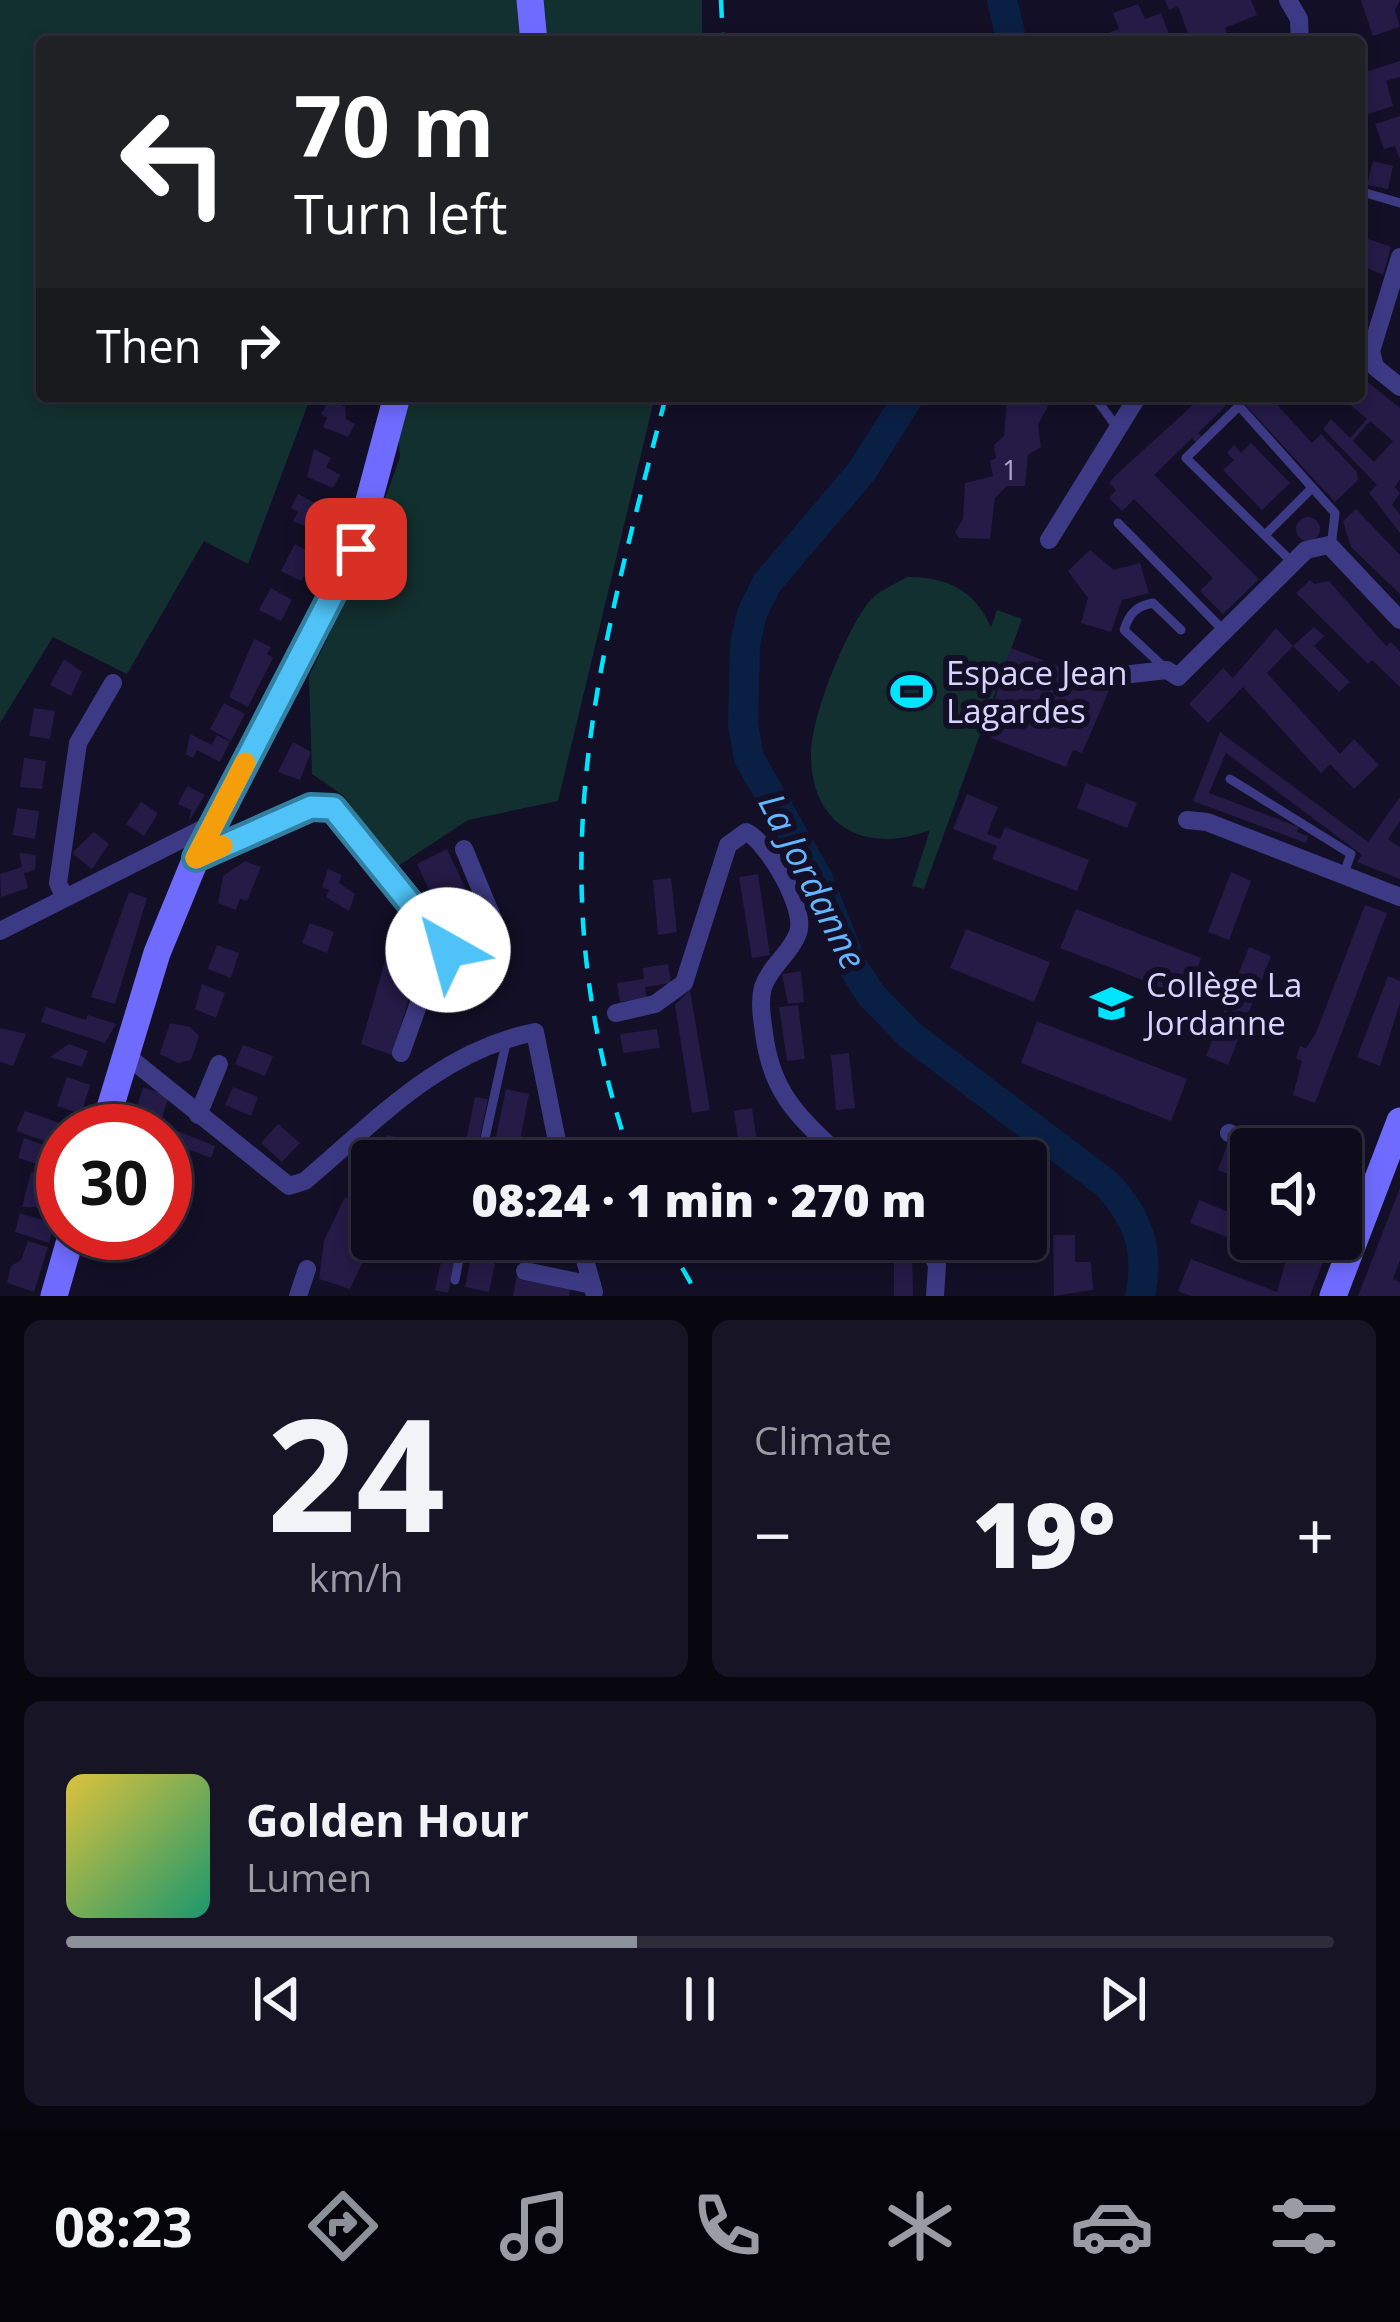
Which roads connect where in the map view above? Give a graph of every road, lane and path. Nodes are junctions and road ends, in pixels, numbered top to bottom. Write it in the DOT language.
graph roads {
  1 [pos="530,0"];
  2 [pos="1288,0"];
  3 [pos="533,36"];
  4 [pos="1300,36"];
  5 [pos="1365,193"];
  6 [pos="1400,203"];
  7 [pos="1398,270"];
  8 [pos="1400,387"];
  9 [pos="395,402"];
  10 [pos="1098,402"];
  11 [pos="1134,402"];
  12 [pos="1116,426"];
  13 [pos="1311,489"];
  14 [pos="1118,523"];
  15 [pos="1265,535"];
  16 [pos="1049,540"];
  17 [pos="1331,547"];
  18 [pos="1293,563"];
  19 [pos="1400,619"];
  20 [pos="1181,630"];
  21 [pos="1224,631"];
  22 [pos="1167,670"];
  23 [pos="1113,676"];
  24 [pos="113,683"];
  25 [pos="1230,779"];
  26 [pos="1187,820"];
  27 [pos="214,824"];
  28 [pos="464,849"];
  29 [pos="196,858"];
  30 [pos="1342,878"];
  31 [pos="64,896"];
  32 [pos="1400,897"];
  33 [pos="0,932"];
  34 [pos="441,941"];
  35 [pos="616,1013"];
  36 [pos="507,1038"];
  37 [pos="401,1053"];
  38 [pos="126,1055"];
  39 [pos="219,1064"];
  40 [pos="111,1104"];
  41 [pos="198,1115"];
  42 [pos="1397,1139"];
  43 [pos="485,1140"];
  44 [pos="557,1140"];
  45 [pos="824,1140"];
  46 [pos="1362,1183"];
  47 [pos="1375,1188"];
  48 [pos="64,1260"];
  49 [pos="459,1260"];
  50 [pos="585,1260"];
  51 [pos="935,1260"];
  52 [pos="307,1269"];
  53 [pos="525,1271"];
  54 [pos="454,1280"];
  55 [pos="593,1291"];
  56 [pos="53,1296"];
  57 [pos="298,1296"];
  58 [pos="935,1296"];
  59 [pos="1333,1296"];
  1 -- 3 [label="main road"];
  2 -- 4 [label="street"];
  5 -- 6 [label="lane"];
  7 -- 8 [label="street"];
  9 -- 27 [label="main road"];
  10 -- 12 [label="lane"];
  11 -- 12 [label="street"];
  12 -- 16 [label="street"];
  13 -- 15 [label="lane"];
  13 -- 15 [label="lane"];
  13 -- 17 [label="lane"];
  14 -- 21 [label="lane"];
  15 -- 18 [label="lane"];
  17 -- 18 [label="street"];
  17 -- 19 [label="street"];
  18 -- 21 [label="street"];
  20 -- 22 [label="lane"];
  21 -- 22 [label="street"];
  22 -- 23 [label="street"];
  24 -- 31 [label="street"];
  25 -- 30 [label="lane"];
  26 -- 30 [label="street"];
  27 -- 29 [label="main road"];
  27 -- 31 [label="street"];
  28 -- 34 [label="street"];
  29 -- 34 [label="street"];
  29 -- 38 [label="main road"];
  30 -- 32 [label="street"];
  31 -- 33 [label="street"];
  34 -- 37 [label="street"];
  35 -- 45 [label="street"];
  36 -- 41 [label="street"];
  36 -- 43 [label="lane"];
  36 -- 44 [label="street"];
  38 -- 40 [label="main road"];
  38 -- 41 [label="street"];
  39 -- 41 [label="street"];
  42 -- 47 [label="main road"];
  46 -- 47 [label="street"];
  47 -- 59 [label="main road"];
  48 -- 56 [label="main road"];
  49 -- 54 [label="lane"];
  50 -- 55 [label="street"];
  51 -- 58 [label="street"];
  52 -- 57 [label="street"];
  53 -- 55 [label="street"];
}
